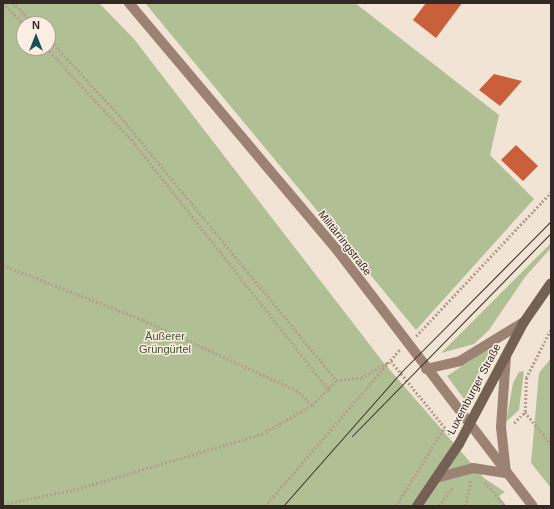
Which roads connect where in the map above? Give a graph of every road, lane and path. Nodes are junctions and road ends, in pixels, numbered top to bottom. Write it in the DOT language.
graph roads {
  1 [pos="4,3"];
  2 [pos="13,3"];
  3 [pos="129,3"];
  4 [pos="16,16"];
  5 [pos="26,16"];
  6 [pos="56,47"];
  7 [pos="54,56"];
  8 [pos="551,192"];
  9 [pos="3,265"];
  10 [pos="551,283"];
  11 [pos="524,322"];
  12 [pos="551,330"];
  13 [pos="406,344"];
  14 [pos="507,354"];
  15 [pos="391,361"];
  16 [pos="426,370"];
  17 [pos="336,380"];
  18 [pos="330,391"];
  19 [pos="312,405"];
  20 [pos="525,412"];
  21 [pos="511,424"];
  22 [pos="469,427"];
  23 [pos="444,428"];
  24 [pos="459,444"];
  25 [pos="551,444"];
  26 [pos="473,468"];
  27 [pos="506,473"];
  28 [pos="436,478"];
  29 [pos="464,480"];
  30 [pos="457,484"];
  31 [pos="3,504"];
  32 [pos="266,506"];
  33 [pos="396,506"];
  34 [pos="418,506"];
  35 [pos="439,506"];
  36 [pos="465,506"];
  37 [pos="505,506"];
  38 [pos="533,506"];
  1 -- 4 [label="path"];
  2 -- 5 [label="path"];
  3 -- 13 [label="main road, Militärringstraße"];
  6 -- 17 [label="path"];
  7 -- 18 [label="path"];
  8 -- 13 [label="path"];
  9 -- 19 [label="path"];
  10 -- 11 [label="main road, Luxemburger Straße"];
  11 -- 14 [label="main road, Luxemburger Straße"];
  11 -- 16 [label="main road"];
  12 -- 20 [label="path"];
  13 -- 16 [label="main road, Militärringstraße"];
  14 -- 22 [label="main road, Luxemburger Straße"];
  14 -- 27 [label="main road"];
  15 -- 17 [label="path"];
  15 -- 23 [label="path"];
  15 -- 32 [label="path"];
  16 -- 22 [label="main road, Militärringstraße"];
  17 -- 18 [label="path"];
  18 -- 19 [label="path"];
  19 -- 31 [label="path"];
  20 -- 21 [label="path"];
  20 -- 25 [label="path"];
  22 -- 24 [label="main road, Luxemburger Straße"];
  22 -- 27 [label="main road, Militärringstraße"];
  23 -- 24 [label="path"];
  23 -- 33 [label="path"];
  24 -- 28 [label="main road, Luxemburger Straße"];
  26 -- 27 [label="main road"];
  26 -- 28 [label="main road"];
  26 -- 37 [label="path"];
  27 -- 38 [label="main road, Militärringstraße"];
  28 -- 34 [label="main road, Luxemburger Straße"];
  29 -- 36 [label="path"];
  30 -- 35 [label="path"];
}
